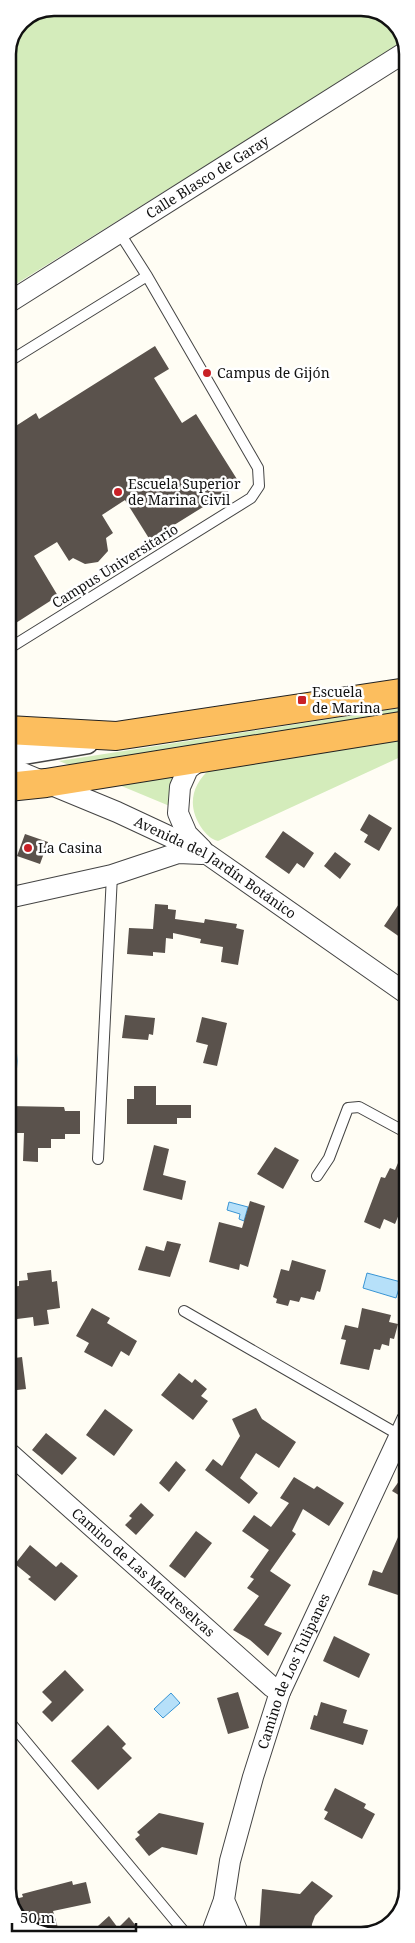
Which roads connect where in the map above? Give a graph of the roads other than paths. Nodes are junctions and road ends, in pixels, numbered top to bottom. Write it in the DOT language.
graph roads {
  1 [pos="398,58"];
  2 [pos="119,232"];
  3 [pos="147,276"];
  4 [pos="16,298"];
  5 [pos="16,357"];
  6 [pos="16,644"];
  7 [pos="398,693"];
  8 [pos="398,726"];
  9 [pos="16,730"];
  10 [pos="116,736"];
  11 [pos="16,753"];
  12 [pos="205,756"];
  13 [pos="16,771"];
  14 [pos="46,783"];
  15 [pos="16,786"];
  16 [pos="207,854"];
  17 [pos="112,875"];
  18 [pos="16,896"];
  19 [pos="399,988"];
  20 [pos="399,1128"];
  21 [pos="98,1159"];
  22 [pos="317,1176"];
  23 [pos="184,1311"];
  24 [pos="399,1425"];
  25 [pos="399,1439"];
  26 [pos="17,1460"];
  27 [pos="280,1692"];
  28 [pos="17,1731"];
  29 [pos="224,1900"];
  30 [pos="214,1926"];
  31 [pos="235,1926"];
  32 [pos="180,1927"];
  1 -- 2 [label="street, Calle Blasco de Garay"];
  2 -- 3 [label="lane, Campus Universitario"];
  2 -- 4 [label="street, Calle Blasco de Garay"];
  3 -- 5 [label="lane"];
  3 -- 6 [label="lane, Campus Universitario"];
  7 -- 10 [label="highway"];
  8 -- 12 [label="highway"];
  9 -- 10 [label="highway"];
  10 -- 11 [label="street"];
  12 -- 14 [label="highway"];
  12 -- 16 [label="street"];
  13 -- 14 [label="street, Avenida del Jardín Botánico"];
  14 -- 15 [label="highway"];
  14 -- 16 [label="street, Avenida del Jardín Botánico"];
  16 -- 17 [label="street"];
  16 -- 19 [label="street, Avenida del Jardín Botánico"];
  17 -- 18 [label="street"];
  17 -- 21 [label="lane"];
  20 -- 22 [label="lane"];
  23 -- 24 [label="lane"];
  25 -- 27 [label="street, Camino de Los Tulipanes"];
  26 -- 27 [label="street, Camino de Las Madreselvas"];
  27 -- 29 [label="street, Camino de Los Tulipanes"];
  28 -- 32 [label="lane"];
  29 -- 30 [label="street, Camino de Los Tulipanes"];
  29 -- 31 [label="street"];
}
